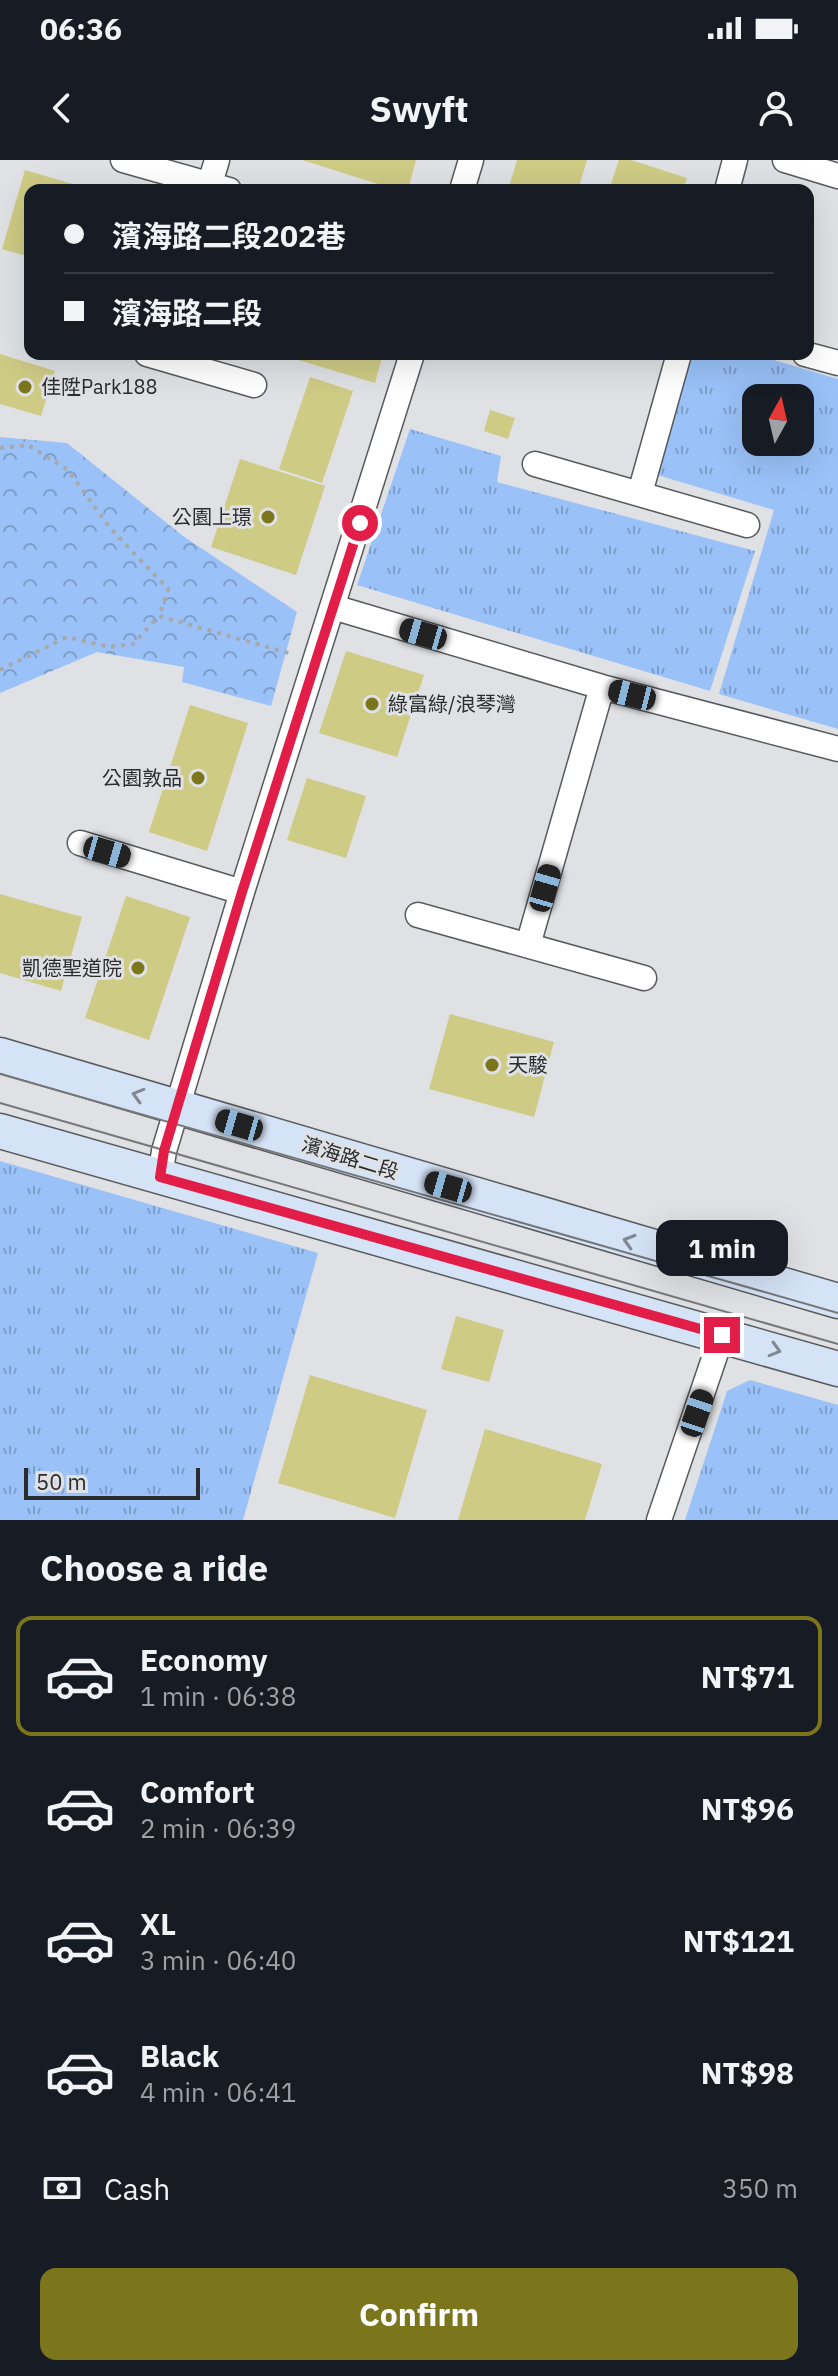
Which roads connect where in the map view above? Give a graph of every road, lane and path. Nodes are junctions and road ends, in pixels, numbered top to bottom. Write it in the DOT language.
graph roads {
  1 [pos="123,160"];
  2 [pos="217,160"];
  3 [pos="471,160"];
  4 [pos="735,160"];
  5 [pos="785,160"];
  6 [pos="838,176"];
  7 [pos="203,184"];
  8 [pos="216,184"];
  9 [pos="464,184"];
  10 [pos="729,184"];
  11 [pos="814,356"];
  12 [pos="172,360"];
  13 [pos="410,360"];
  14 [pos="677,360"];
  15 [pos="838,363"];
  16 [pos="254,385"];
  17 [pos="0,448"];
  18 [pos="535,464"];
  19 [pos="640,493"];
  20 [pos="747,525"];
  21 [pos="333,607"];
  22 [pos="159,616"];
  23 [pos="302,657"];
  24 [pos="0,670"];
  25 [pos="602,687"];
  26 [pos="838,749"];
  27 [pos="80,843"];
  28 [pos="242,892"];
  29 [pos="418,915"];
  30 [pos="528,945"];
  31 [pos="644,978"];
  32 [pos="0,1055"];
  33 [pos="179,1107"];
  34 [pos="0,1131"];
  35 [pos="160,1177"];
  36 [pos="838,1301"];
  37 [pos="722,1335"];
  38 [pos="838,1369"];
  39 [pos="659,1520"];
  1 -- 7 [label="street"];
  2 -- 8 [label="street"];
  3 -- 9 [label="street"];
  4 -- 10 [label="street"];
  5 -- 6 [label="street"];
  11 -- 15 [label="street"];
  12 -- 16 [label="street"];
  13 -- 21 [label="street"];
  14 -- 19 [label="street"];
  17 -- 22 [label="path"];
  18 -- 19 [label="street"];
  19 -- 20 [label="street"];
  21 -- 25 [label="street"];
  21 -- 28 [label="street"];
  22 -- 23 [label="path"];
  22 -- 24 [label="path"];
  25 -- 26 [label="street"];
  25 -- 30 [label="street"];
  27 -- 28 [label="street"];
  28 -- 33 [label="street"];
  29 -- 30 [label="street"];
  30 -- 31 [label="street"];
  33 -- 32 [label="street, 濱海路二段, one-way"];
  33 -- 35 [label="street"];
  36 -- 33 [label="street, 濱海路二段, one-way"];
  34 -- 35 [label="street"];
  35 -- 37 [label="street"];
  37 -- 38 [label="street, one-way"];
  37 -- 39 [label="street"];
}
